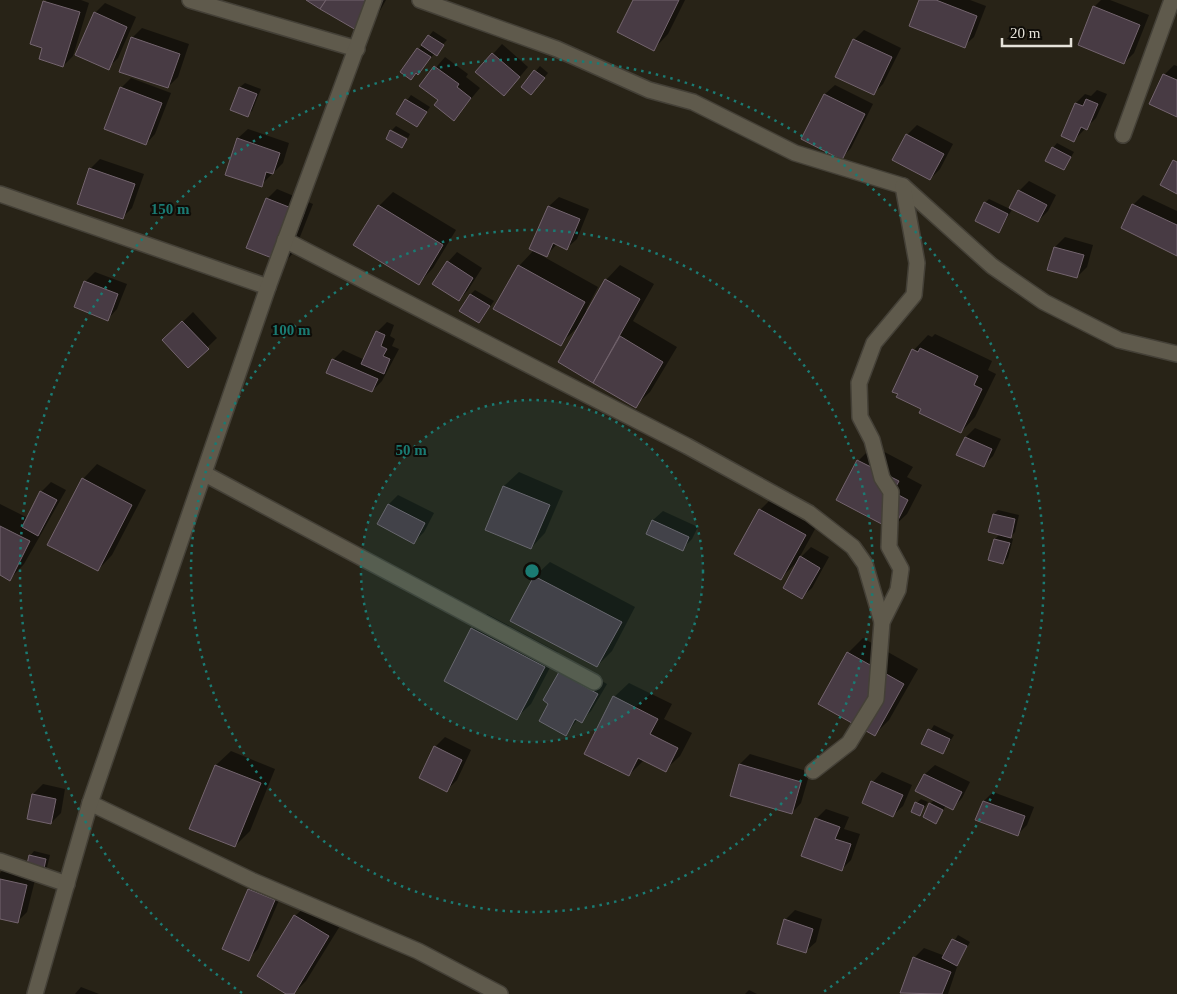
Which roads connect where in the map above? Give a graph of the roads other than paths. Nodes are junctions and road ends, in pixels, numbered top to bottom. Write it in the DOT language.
graph roads {
  1 [pos="190,0"];
  2 [pos="374,0"];
  3 [pos="420,0"];
  4 [pos="1172,0"];
  5 [pos="357,49"];
  6 [pos="1123,134"];
  7 [pos="903,186"];
  8 [pos="0,194"];
  9 [pos="285,240"];
  10 [pos="268,287"];
  11 [pos="1177,354"];
  12 [pos="205,474"];
  13 [pos="882,622"];
  14 [pos="594,682"];
  15 [pos="813,771"];
  16 [pos="90,803"];
  17 [pos="0,861"];
  18 [pos="67,884"];
  19 [pos="35,994"];
  20 [pos="500,994"];
  1 -- 5 [label="street"];
  2 -- 5 [label="street"];
  3 -- 7 [label="street"];
  4 -- 6 [label="street"];
  5 -- 9 [label="street"];
  7 -- 11 [label="street"];
  7 -- 13 [label="street"];
  8 -- 10 [label="street"];
  9 -- 10 [label="street"];
  9 -- 13 [label="street"];
  10 -- 12 [label="street"];
  12 -- 14 [label="street"];
  12 -- 16 [label="street"];
  13 -- 15 [label="street"];
  16 -- 18 [label="street"];
  16 -- 20 [label="street"];
  17 -- 18 [label="street"];
  18 -- 19 [label="street"];
}
